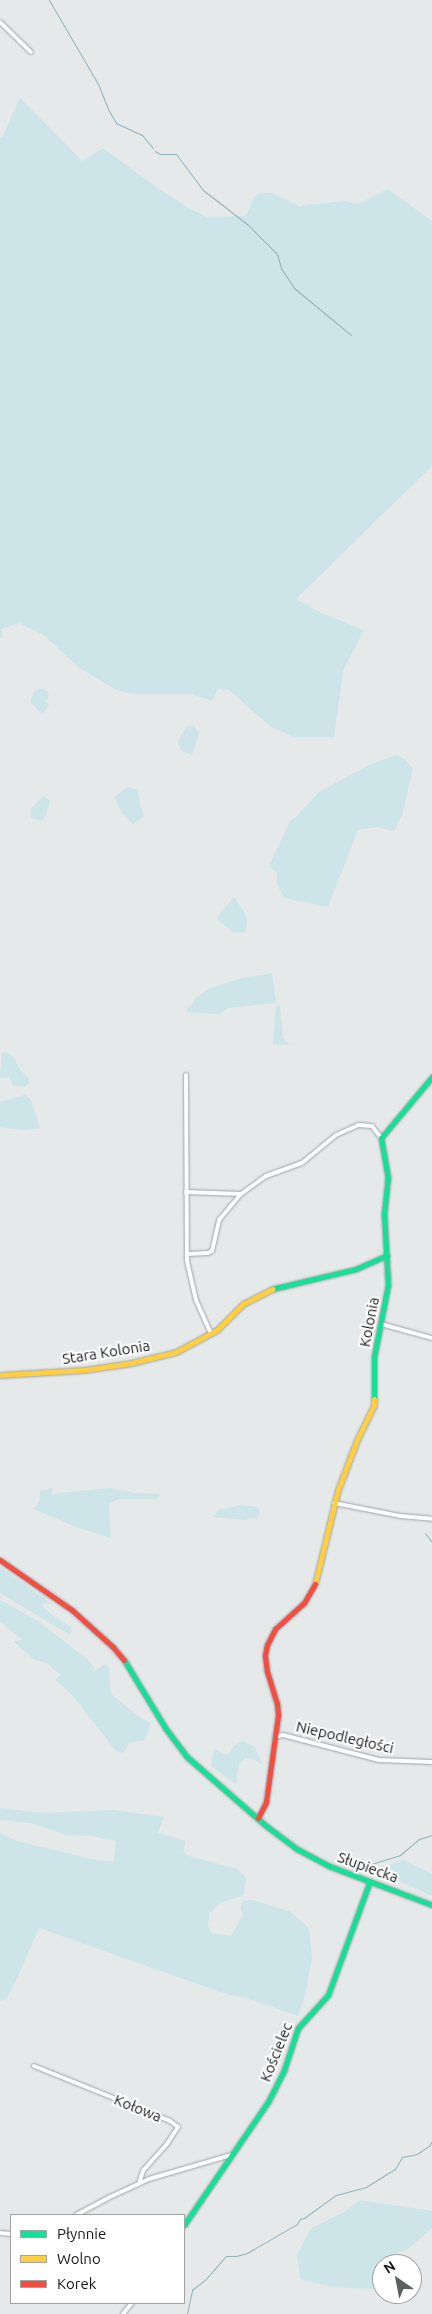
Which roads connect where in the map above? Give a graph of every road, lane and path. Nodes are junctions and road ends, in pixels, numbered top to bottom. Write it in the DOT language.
graph roads {
  1 [pos="0,22"];
  2 [pos="31,52"];
  3 [pos="186,1075"];
  4 [pos="432,1077"];
  5 [pos="381,1138"];
  6 [pos="186,1192"];
  7 [pos="241,1194"];
  8 [pos="188,1254"];
  9 [pos="387,1255"];
  10 [pos="381,1324"];
  11 [pos="211,1333"];
  12 [pos="432,1338"];
  13 [pos="0,1374"];
  14 [pos="334,1503"];
  15 [pos="432,1519"];
  16 [pos="323,1553"];
  17 [pos="0,1560"];
  18 [pos="277,1736"];
  19 [pos="432,1762"];
  20 [pos="258,1818"];
  21 [pos="370,1881"];
  22 [pos="432,1906"];
  23 [pos="34,2066"];
  24 [pos="231,2155"];
  25 [pos="139,2183"];
  26 [pos="78,2214"];
  27 [pos="185,2224"];
  28 [pos="131,2304"];
  29 [pos="123,2314"];
  1 -- 2 [label="street"];
  3 -- 6 [label="street"];
  4 -- 5 [label="street"];
  5 -- 7 [label="street, Kolonia"];
  5 -- 9 [label="street, Kolonia"];
  6 -- 7 [label="street"];
  6 -- 8 [label="street"];
  7 -- 8 [label="street"];
  8 -- 11 [label="street"];
  9 -- 10 [label="street, Kolonia"];
  9 -- 11 [label="street, Stara Kolonia"];
  10 -- 12 [label="street"];
  10 -- 14 [label="street, Kolonia"];
  11 -- 13 [label="street, Stara Kolonia"];
  14 -- 15 [label="street"];
  14 -- 16 [label="street, Kolonia"];
  16 -- 18 [label="street, Niepodległości"];
  17 -- 20 [label="street, Słupiecka"];
  18 -- 19 [label="street, Niepodległości"];
  18 -- 20 [label="street"];
  20 -- 21 [label="street, Słupiecka"];
  21 -- 22 [label="street, Słupiecka"];
  21 -- 24 [label="street, Kościelec"];
  23 -- 25 [label="street, Kołowa"];
  24 -- 25 [label="street"];
  24 -- 27 [label="street, Kościelec"];
  25 -- 26 [label="street"];
  28 -- 29 [label="street"];
}
